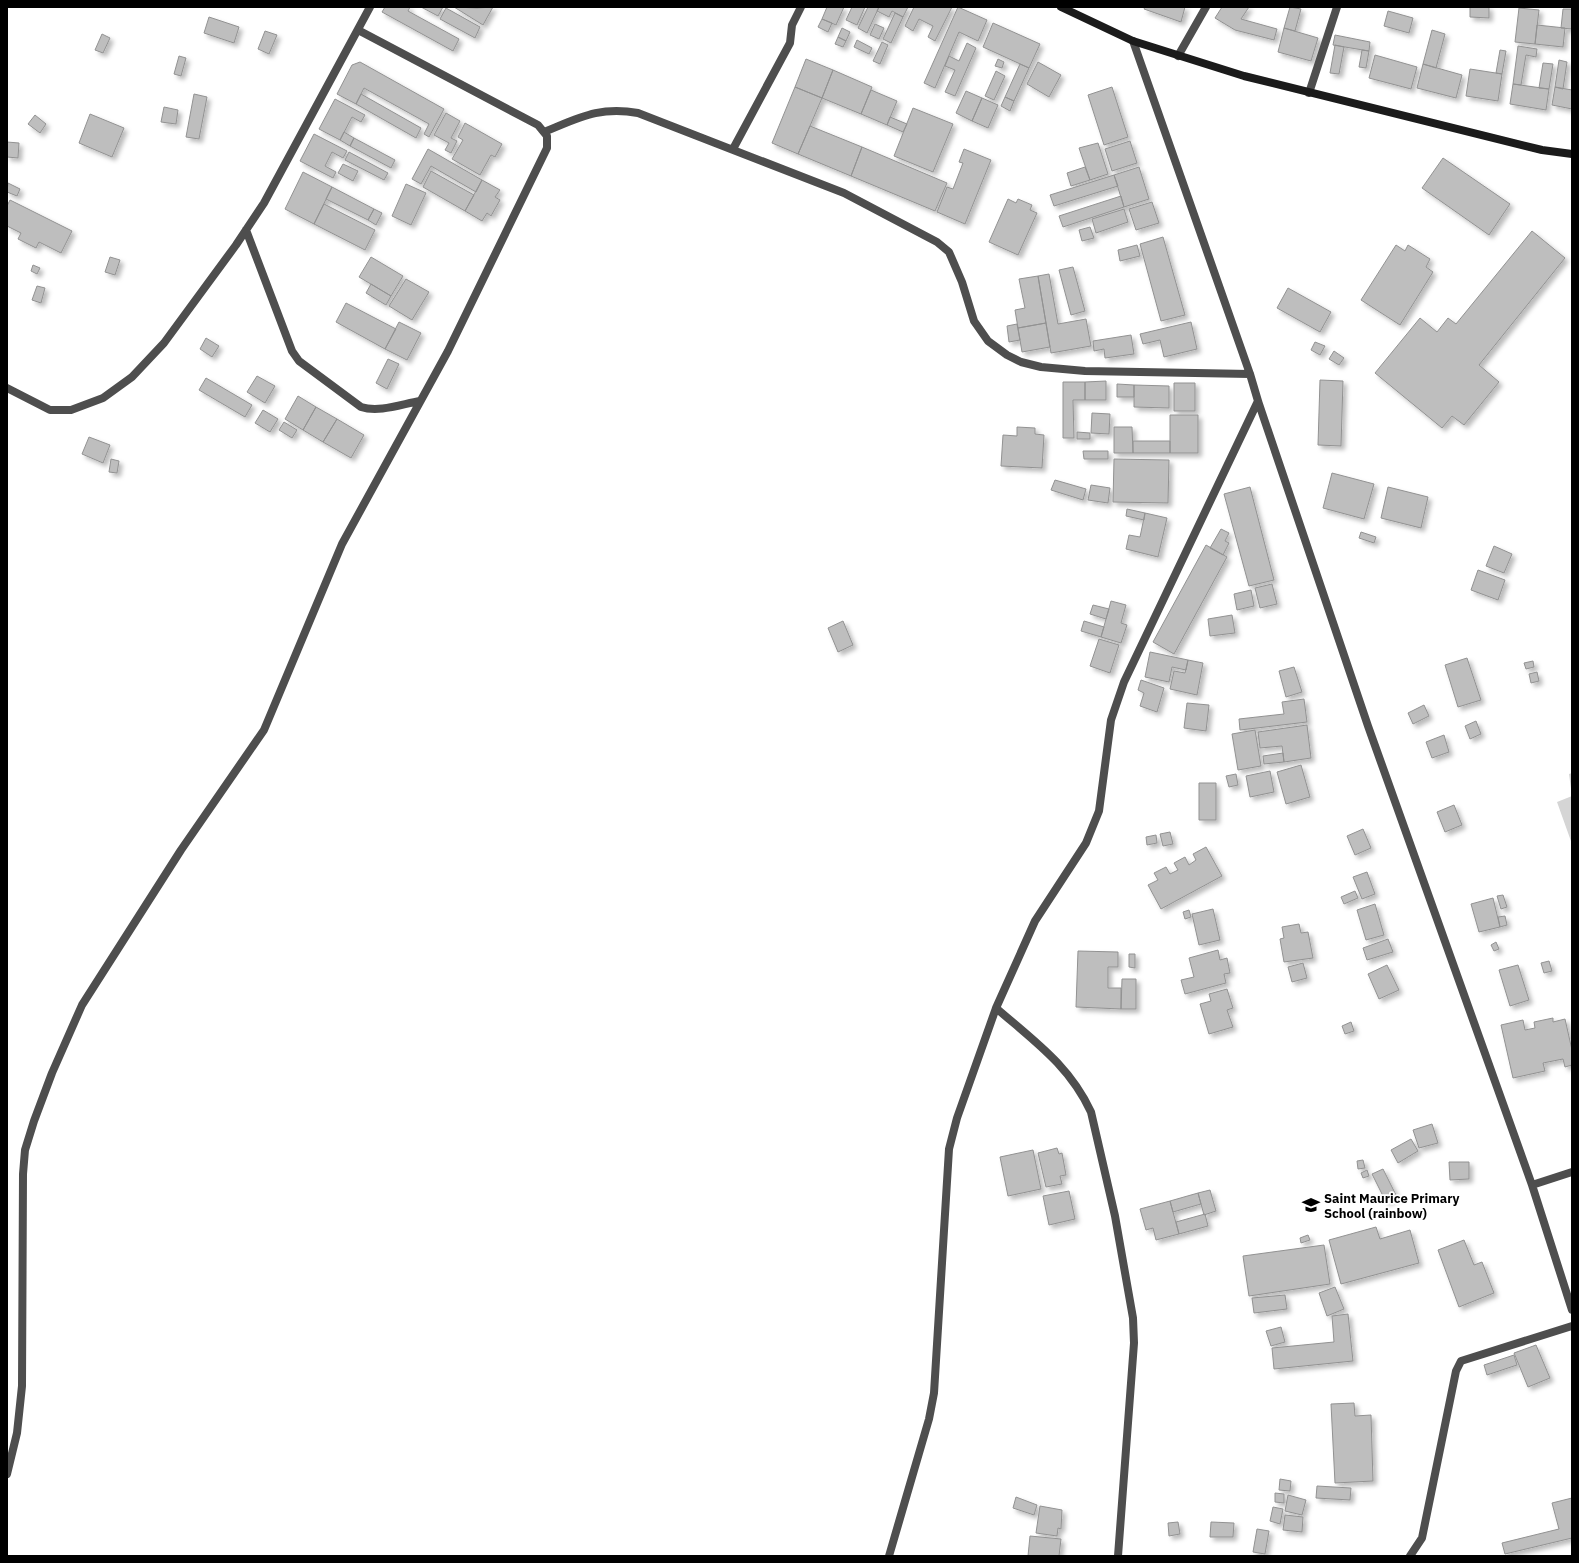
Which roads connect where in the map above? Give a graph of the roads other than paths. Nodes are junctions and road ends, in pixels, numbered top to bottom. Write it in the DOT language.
graph roads {
  1 [pos="370,7"];
  2 [pos="801,7"];
  3 [pos="1061,7"];
  4 [pos="1206,7"];
  5 [pos="1336,7"];
  6 [pos="358,30"];
  7 [pos="1133,41"];
  8 [pos="1178,56"];
  9 [pos="1309,93"];
  10 [pos="544,132"];
  11 [pos="734,149"];
  12 [pos="1572,154"];
  13 [pos="246,230"];
  14 [pos="1250,374"];
  15 [pos="7,388"];
  16 [pos="420,401"];
  17 [pos="1258,401"];
  18 [pos="996,1008"];
  19 [pos="1572,1172"];
  20 [pos="1532,1185"];
  21 [pos="1572,1310"];
  22 [pos="1572,1326"];
  23 [pos="7,1474"];
  24 [pos="889,1556"];
  25 [pos="1118,1556"];
  26 [pos="1410,1556"];
  1 -- 6 [label="street"];
  2 -- 11 [label="street"];
  3 -- 7 [label="street"];
  4 -- 8 [label="street"];
  5 -- 9 [label="street"];
  6 -- 10 [label="street"];
  6 -- 13 [label="street"];
  7 -- 8 [label="street"];
  7 -- 14 [label="street"];
  8 -- 9 [label="street"];
  9 -- 12 [label="street"];
  10 -- 11 [label="street"];
  10 -- 16 [label="street"];
  11 -- 14 [label="street"];
  13 -- 15 [label="street"];
  13 -- 16 [label="street"];
  14 -- 17 [label="street"];
  16 -- 23 [label="street"];
  17 -- 18 [label="street"];
  17 -- 20 [label="street"];
  18 -- 24 [label="street"];
  18 -- 25 [label="street"];
  19 -- 20 [label="street"];
  20 -- 21 [label="street"];
  22 -- 26 [label="street"];
}
